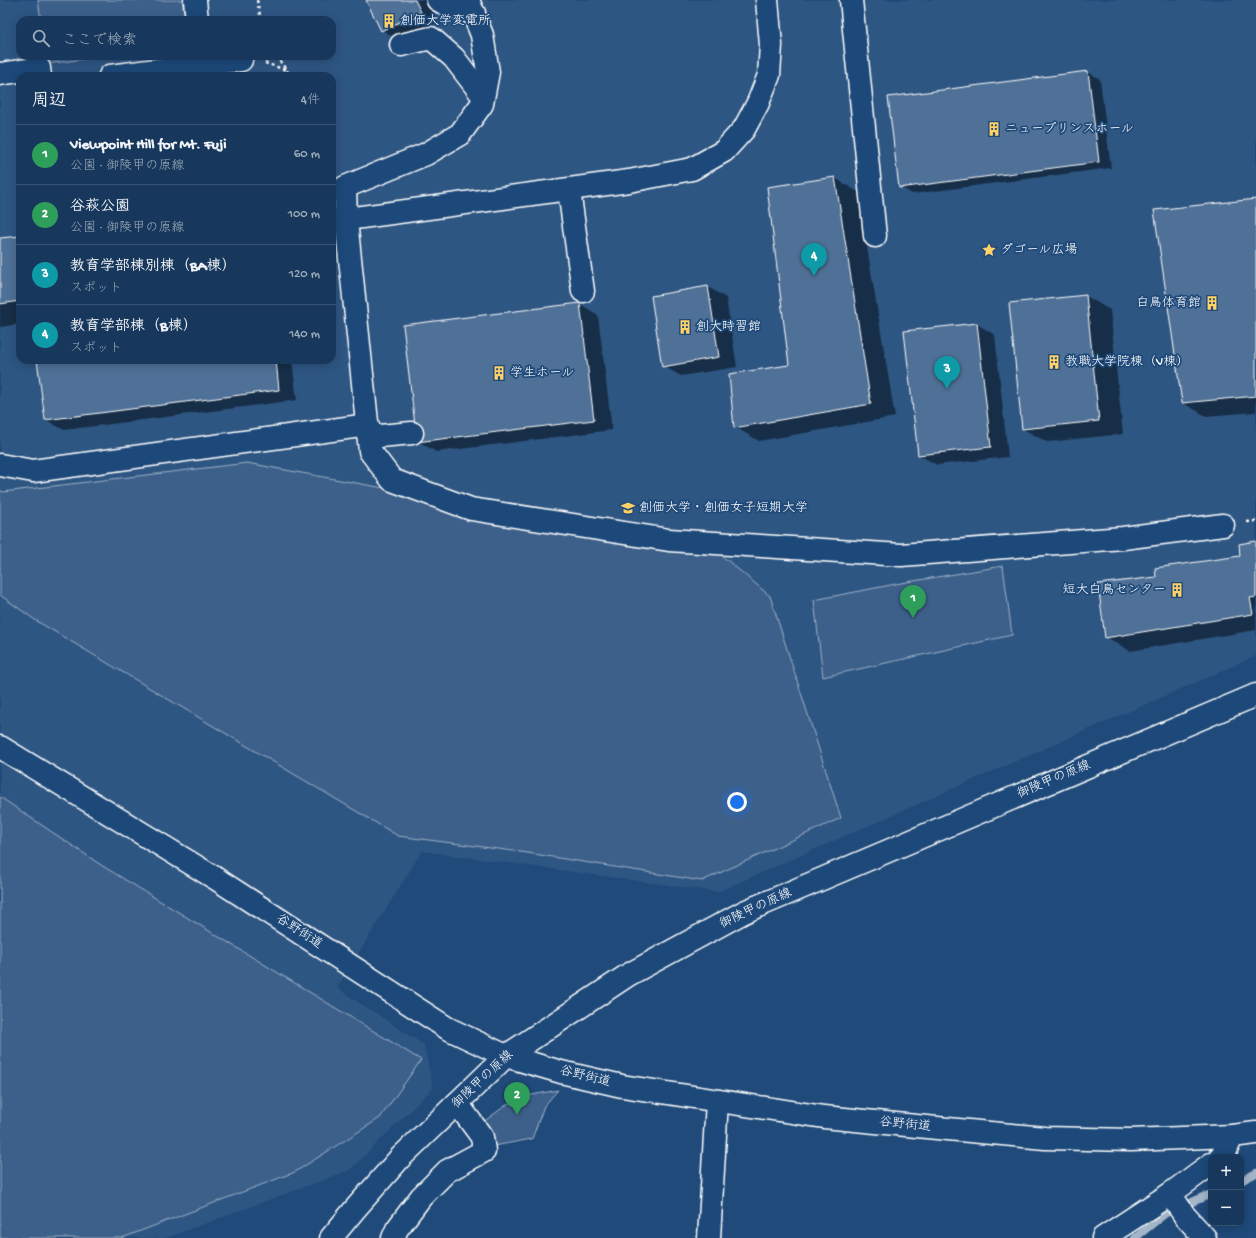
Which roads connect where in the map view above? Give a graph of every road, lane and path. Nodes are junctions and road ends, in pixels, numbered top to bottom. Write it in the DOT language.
graph roads {
  1 [pos="195,0"];
  2 [pos="257,0"];
  3 [pos="438,0"];
  4 [pos="767,0"];
  5 [pos="851,0"];
  6 [pos="471,7"];
  7 [pos="197,16"];
  8 [pos="260,16"];
  9 [pos="401,45"];
  10 [pos="203,60"];
  11 [pos="241,60"];
  12 [pos="279,60"];
  13 [pos="40,72"];
  14 [pos="133,72"];
  15 [pos="288,72"];
  16 [pos="0,74"];
  17 [pos="483,96"];
  18 [pos="569,190"];
  19 [pos="339,221"];
  20 [pos="875,236"];
  21 [pos="583,290"];
  22 [pos="368,431"];
  23 [pos="412,433"];
  24 [pos="0,465"];
  25 [pos="1223,525"];
  26 [pos="1256,695"];
  27 [pos="0,747"];
  28 [pos="506,1056"];
  29 [pos="717,1101"];
  30 [pos="457,1103"];
  31 [pos="1256,1133"];
  32 [pos="1232,1136"];
  33 [pos="1224,1154"];
  34 [pos="1208,1167"];
  35 [pos="1176,1203"];
  36 [pos="331,1238"];
  37 [pos="393,1238"];
  38 [pos="709,1238"];
  39 [pos="1102,1238"];
  40 [pos="1205,1238"];
  1 -- 7 [label="street"];
  2 -- 8 [label="path"];
  3 -- 6 [label="street"];
  4 -- 18 [label="street"];
  5 -- 20 [label="street"];
  6 -- 17 [label="street"];
  9 -- 17 [label="street"];
  10 -- 11 [label="street"];
  10 -- 14 [label="street"];
  12 -- 15 [label="path"];
  13 -- 16 [label="street"];
  17 -- 19 [label="street"];
  18 -- 19 [label="street"];
  18 -- 21 [label="street"];
  19 -- 22 [label="street"];
  22 -- 23 [label="street"];
  22 -- 24 [label="street"];
  22 -- 25 [label="street"];
  26 -- 28 [label="street, 御陵甲の原線"];
  27 -- 28 [label="street, 谷野街道"];
  28 -- 29 [label="street, 谷野街道"];
  28 -- 30 [label="street, 御陵甲の原線"];
  29 -- 32 [label="street, 谷野街道"];
  29 -- 38 [label="street"];
  30 -- 36 [label="street, 御陵甲の原線"];
  30 -- 37 [label="street"];
  31 -- 32 [label="street, 谷野街道"];
  32 -- 33 [label="street"];
  34 -- 35 [label="street"];
  35 -- 39 [label="street"];
  35 -- 40 [label="street"];
}
